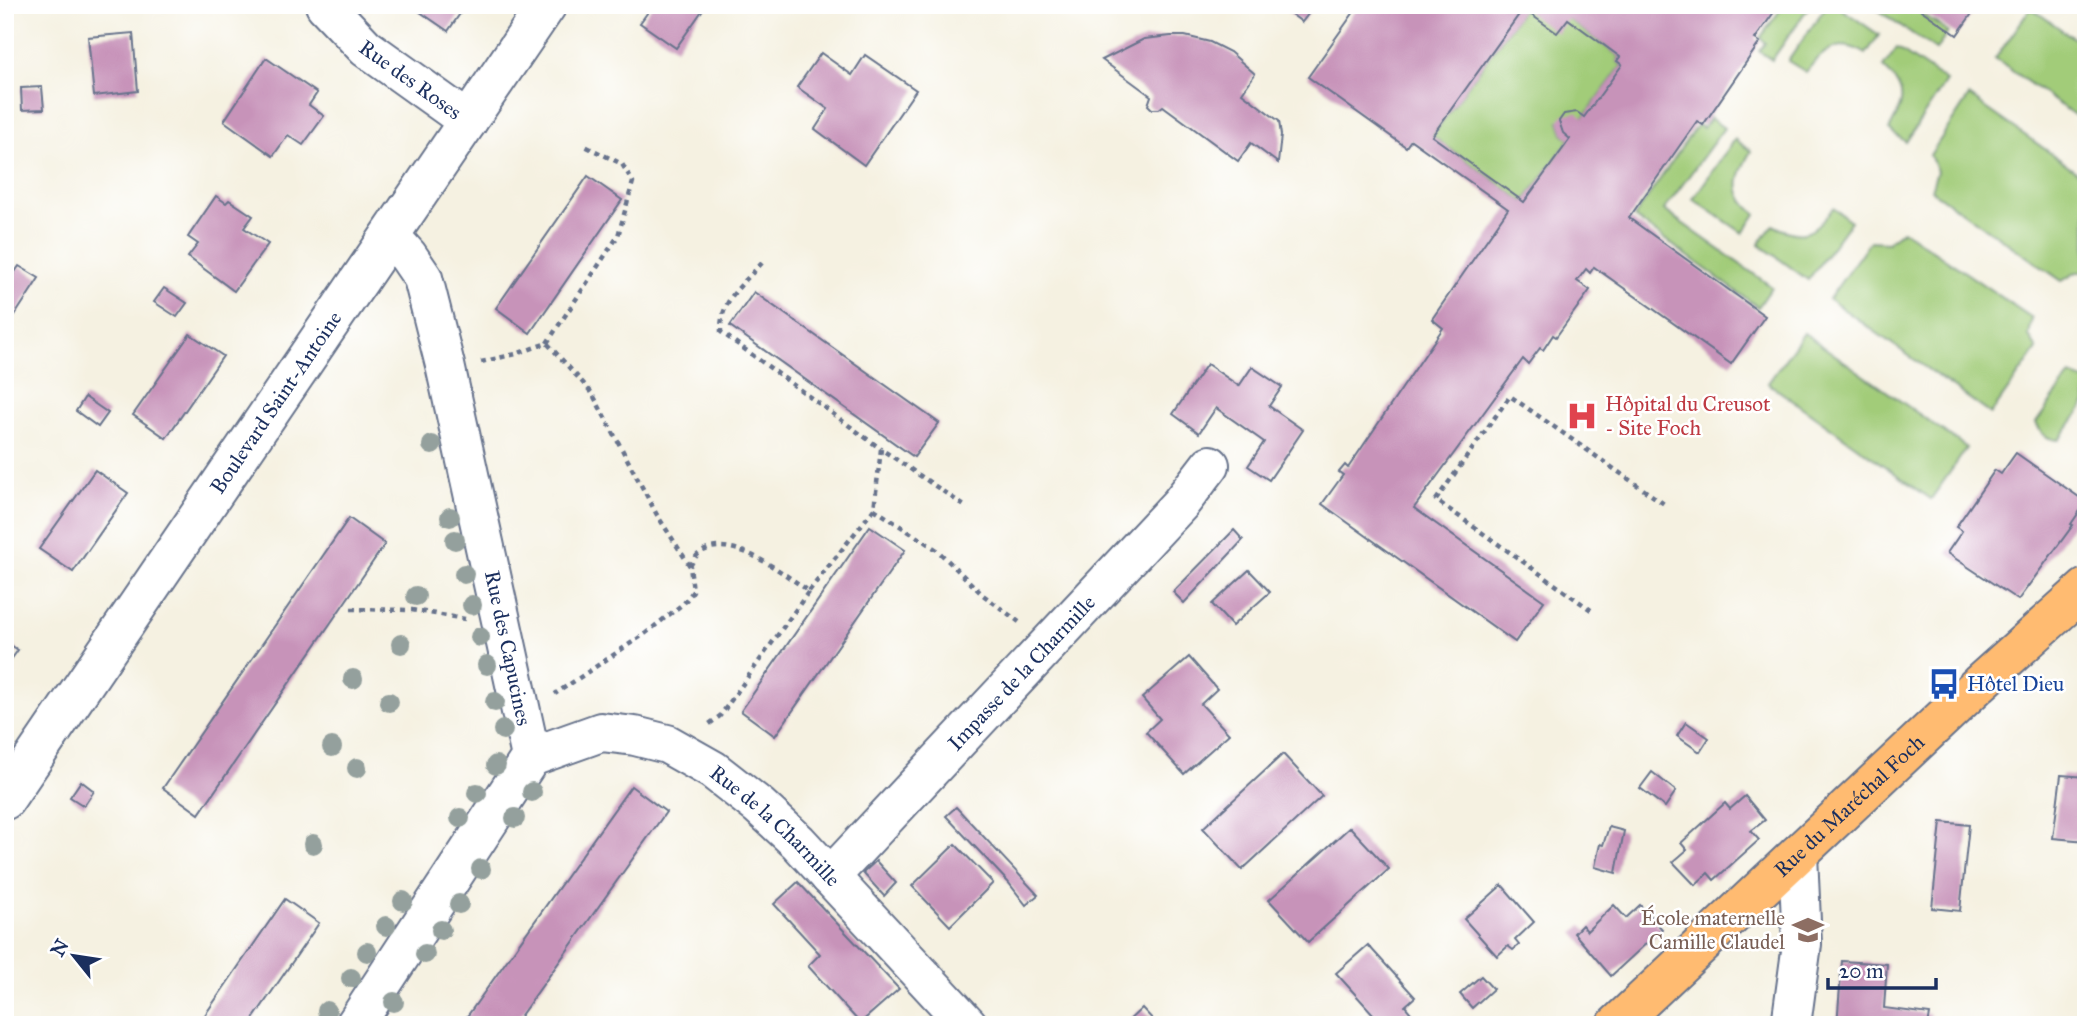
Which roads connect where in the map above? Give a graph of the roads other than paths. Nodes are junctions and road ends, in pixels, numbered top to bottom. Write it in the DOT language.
graph roads {
  1 [pos="325,5"];
  2 [pos="547,5"];
  3 [pos="468,121"];
  4 [pos="391,237"];
  5 [pos="1210,465"];
  6 [pos="2086,588"];
  7 [pos="531,757"];
  8 [pos="5,800"];
  9 [pos="1798,854"];
  10 [pos="830,877"];
  11 [pos="355,1025"];
  12 [pos="968,1025"];
  13 [pos="1616,1025"];
  14 [pos="1791,1025"];
  1 -- 3 [label="street, Rue des Roses"];
  2 -- 3 [label="street, Boulevard Saint-Antoine"];
  3 -- 4 [label="street, Boulevard Saint-Antoine"];
  4 -- 7 [label="street, Rue des Capucines"];
  4 -- 8 [label="street, Boulevard Saint-Antoine"];
  5 -- 10 [label="street, Impasse de la Charmille"];
  6 -- 9 [label="main road, Rue du Maréchal Foch"];
  7 -- 10 [label="street, Rue de la Charmille"];
  7 -- 11 [label="street"];
  9 -- 13 [label="main road, Rue du Maréchal Foch"];
  9 -- 14 [label="street"];
  10 -- 12 [label="street, Rue de la Charmille"];
}
